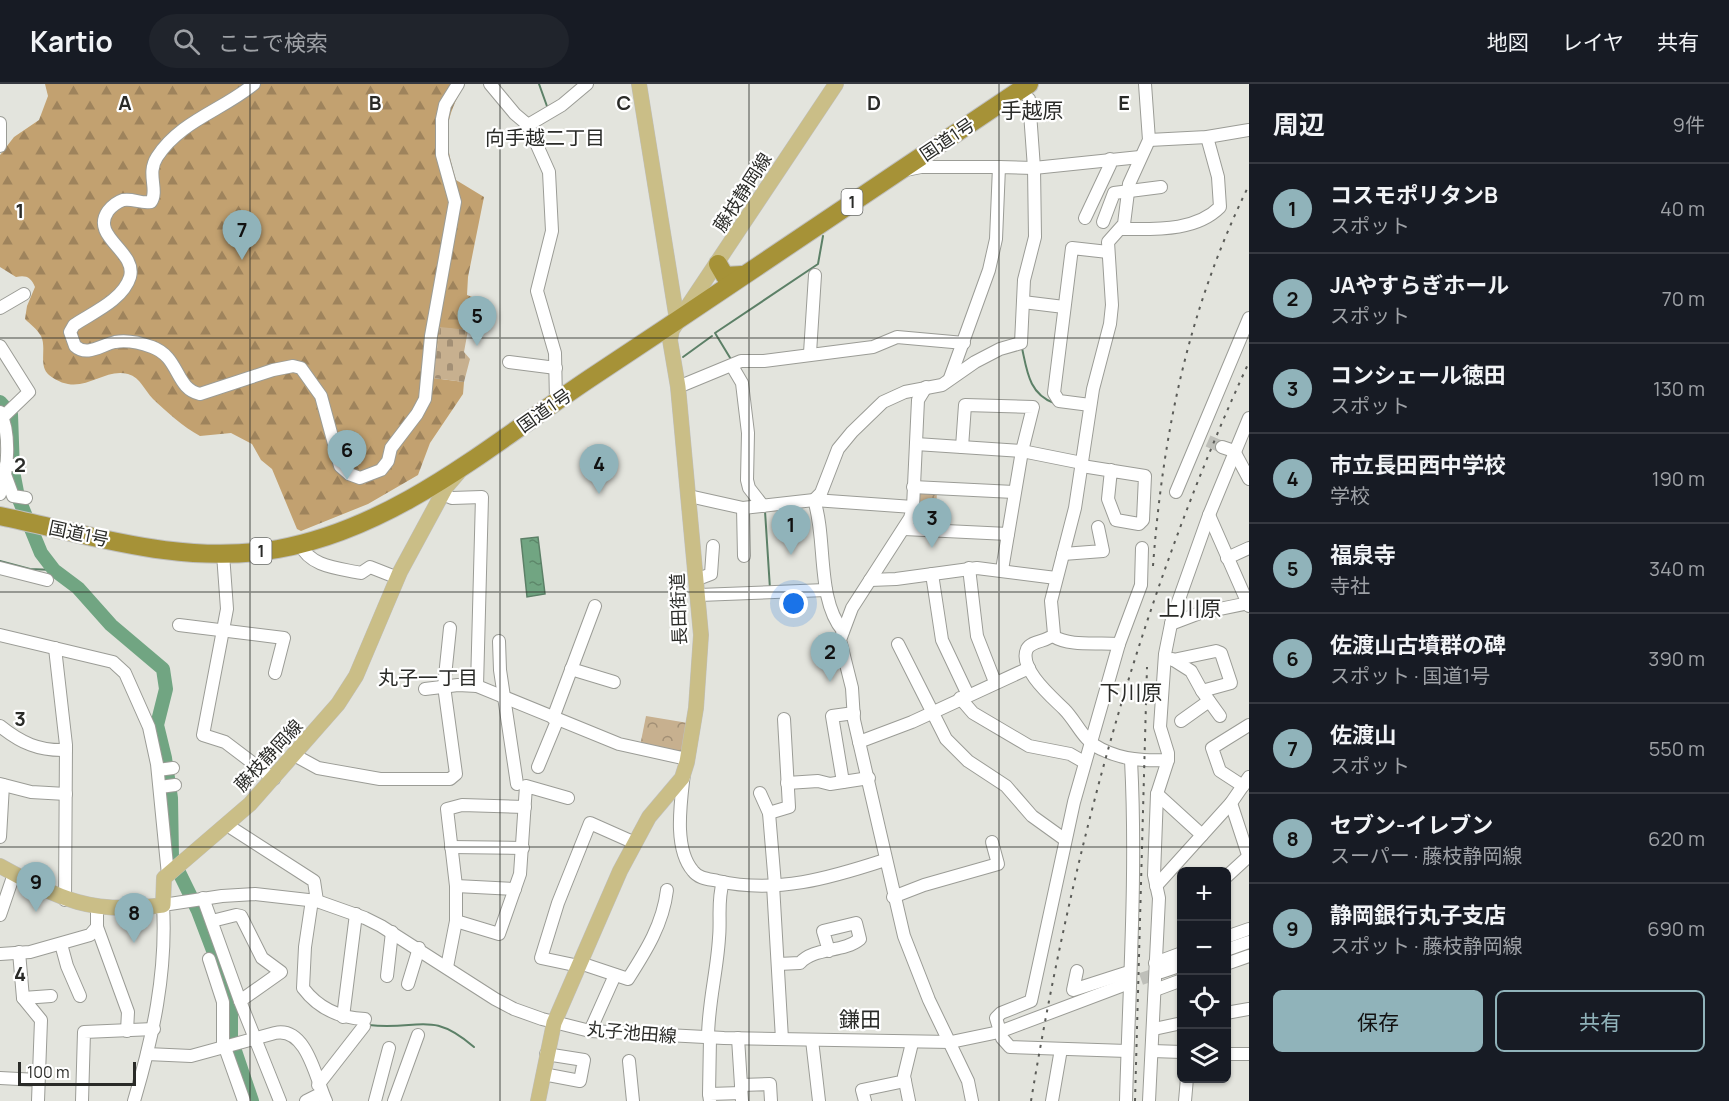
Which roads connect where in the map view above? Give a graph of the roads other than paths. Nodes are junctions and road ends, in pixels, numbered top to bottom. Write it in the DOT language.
graph roads {
  1 [pos="254,84"];
  2 [pos="458,84"];
  3 [pos="490,84"];
  4 [pos="639,84"];
  5 [pos="836,84"];
  6 [pos="1145,84"];
  7 [pos="585,85"];
  8 [pos="1029,92"];
  9 [pos="0,123"];
  10 [pos="528,125"];
  11 [pos="1249,130"];
  12 [pos="1207,137"];
  13 [pos="1149,140"];
  14 [pos="0,146"];
  15 [pos="1140,157"];
  16 [pos="1110,159"];
  17 [pos="999,167"];
  18 [pos="1034,168"];
  19 [pos="896,172"];
  20 [pos="1161,187"];
  21 [pos="1128,193"];
  22 [pos="1085,218"];
  23 [pos="1103,222"];
  24 [pos="1122,229"];
  25 [pos="1108,252"];
  26 [pos="718,264"];
  27 [pos="742,274"];
  28 [pos="815,275"];
  29 [pos="24,294"];
  30 [pos="1023,302"];
  31 [pos="1064,307"];
  32 [pos="0,308"];
  33 [pos="1249,318"];
  34 [pos="677,320"];
  35 [pos="964,343"];
  36 [pos="0,346"];
  37 [pos="810,353"];
  38 [pos="509,362"];
  39 [pos="732,366"];
  40 [pos="556,368"];
  41 [pos="950,380"];
  42 [pos="678,387"];
  43 [pos="926,387"];
  44 [pos="556,402"];
  45 [pos="1090,405"];
  46 [pos="1,414"];
  47 [pos="1249,417"];
  48 [pos="916,444"];
  49 [pos="962,447"];
  50 [pos="1228,449"];
  51 [pos="1022,452"];
  52 [pos="468,462"];
  53 [pos="1082,464"];
  54 [pos="19,465"];
  55 [pos="1111,470"];
  56 [pos="6,471"];
  57 [pos="1249,479"];
  58 [pos="913,487"];
  59 [pos="1014,492"];
  60 [pos="1176,492"];
  61 [pos="0,494"];
  62 [pos="442,494"];
  63 [pos="689,496"];
  64 [pos="27,498"];
  65 [pos="413,498"];
  66 [pos="814,500"];
  67 [pos="763,507"];
  68 [pos="913,507"];
  69 [pos="744,508"];
  70 [pos="1209,515"];
  71 [pos="0,516"];
  72 [pos="429,522"];
  73 [pos="1098,527"];
  74 [pos="904,529"];
  75 [pos="1008,534"];
  76 [pos="300,544"];
  77 [pos="713,546"];
  78 [pos="1142,548"];
  79 [pos="1249,548"];
  80 [pos="223,554"];
  81 [pos="1063,554"];
  82 [pos="744,556"];
  83 [pos="1227,558"];
  84 [pos="0,568"];
  85 [pos="969,568"];
  86 [pos="1002,570"];
  87 [pos="932,574"];
  88 [pos="398,578"];
  89 [pos="1056,578"];
  90 [pos="698,579"];
  91 [pos="47,580"];
  92 [pos="870,580"];
  93 [pos="826,590"];
  94 [pos="699,595"];
  95 [pos="1249,604"];
  96 [pos="595,606"];
  97 [pos="1171,624"];
  98 [pos="179,625"];
  99 [pos="450,628"];
  100 [pos="223,631"];
  101 [pos="843,631"];
  102 [pos="0,635"];
  103 [pos="1053,636"];
  104 [pos="499,640"];
  105 [pos="898,644"];
  106 [pos="1119,644"];
  107 [pos="55,648"];
  108 [pos="1169,657"];
  109 [pos="1029,668"];
  110 [pos="571,669"];
  111 [pos="275,673"];
  112 [pos="614,682"];
  113 [pos="994,682"];
  114 [pos="444,686"];
  115 [pos="477,686"];
  116 [pos="425,689"];
  117 [pos="1205,696"];
  118 [pos="505,697"];
  119 [pos="964,697"];
  120 [pos="854,713"];
  121 [pos="931,713"];
  122 [pos="1220,716"];
  123 [pos="555,719"];
  124 [pos="784,719"];
  125 [pos="1181,721"];
  126 [pos="1249,725"];
  127 [pos="0,726"];
  128 [pos="859,742"];
  129 [pos="1089,743"];
  130 [pos="66,750"];
  131 [pos="296,756"];
  132 [pos="1131,760"];
  133 [pos="1168,760"];
  134 [pos="1084,762"];
  135 [pos="686,765"];
  136 [pos="538,767"];
  137 [pos="173,768"];
  138 [pos="158,770"];
  139 [pos="869,778"];
  140 [pos="274,779"];
  141 [pos="843,782"];
  142 [pos="1246,782"];
  143 [pos="787,783"];
  144 [pos="2,784"];
  145 [pos="517,784"];
  146 [pos="175,785"];
  147 [pos="160,787"];
  148 [pos="760,793"];
  149 [pos="66,794"];
  150 [pos="1157,794"];
  151 [pos="568,798"];
  152 [pos="1231,803"];
  153 [pos="525,807"];
  154 [pos="769,813"];
  155 [pos="227,825"];
  156 [pos="1202,835"];
  157 [pos="0,837"];
  158 [pos="1064,839"];
  159 [pos="992,842"];
  160 [pos="635,843"];
  161 [pos="452,847"];
  162 [pos="523,848"];
  163 [pos="1249,857"];
  164 [pos="885,860"];
  165 [pos="0,866"];
  166 [pos="173,871"];
  167 [pos="1231,873"];
  168 [pos="14,874"];
  169 [pos="723,882"];
  170 [pos="774,885"];
  171 [pos="456,886"];
  172 [pos="1156,886"];
  173 [pos="515,889"];
  174 [pos="667,890"];
  175 [pos="893,897"];
  176 [pos="196,899"];
  177 [pos="65,900"];
  178 [pos="314,901"];
  179 [pos="164,905"];
  180 [pos="96,907"];
  181 [pos="356,914"];
  182 [pos="0,915"];
  183 [pos="212,921"];
  184 [pos="456,921"];
  185 [pos="96,927"];
  186 [pos="1249,929"];
  187 [pos="392,932"];
  188 [pos="1231,936"];
  189 [pos="1249,942"];
  190 [pos="61,944"];
  191 [pos="419,948"];
  192 [pos="1231,949"];
  193 [pos="829,951"];
  194 [pos="19,952"];
  195 [pos="0,954"];
  196 [pos="1177,956"];
  197 [pos="1249,957"];
  198 [pos="225,959"];
  199 [pos="1231,963"];
  200 [pos="778,964"];
  201 [pos="579,965"];
  202 [pos="1177,966"];
  203 [pos="447,967"];
  204 [pos="1158,968"];
  205 [pos="1077,971"];
  206 [pos="1130,972"];
  207 [pos="615,975"];
  208 [pos="387,976"];
  209 [pos="1177,982"];
  210 [pos="408,984"];
  211 [pos="1124,985"];
  212 [pos="1155,990"];
  213 [pos="51,996"];
  214 [pos="80,996"];
  215 [pos="23,998"];
  216 [pos="240,1001"];
  217 [pos="1249,1009"];
  218 [pos="1231,1012"];
  219 [pos="343,1017"];
  220 [pos="554,1023"];
  221 [pos="1177,1024"];
  222 [pos="154,1029"];
  223 [pos="1154,1029"];
  224 [pos="127,1030"];
  225 [pos="590,1031"];
  226 [pos="999,1032"];
  227 [pos="418,1035"];
  228 [pos="709,1038"];
  229 [pos="738,1038"];
  230 [pos="254,1039"];
  231 [pos="782,1039"];
  232 [pos="812,1040"];
  233 [pos="951,1042"];
  234 [pos="912,1043"];
  235 [pos="225,1048"];
  236 [pos="389,1048"];
  237 [pos="1061,1049"];
  238 [pos="1127,1052"];
  239 [pos="1152,1052"];
  240 [pos="1177,1052"];
  241 [pos="147,1054"];
  242 [pos="546,1054"];
  243 [pos="1231,1054"];
  244 [pos="1249,1054"];
  245 [pos="629,1061"];
  246 [pos="543,1074"];
  247 [pos="0,1078"];
  248 [pos="38,1080"];
  249 [pos="905,1081"];
  250 [pos="1187,1083"];
  251 [pos="322,1093"];
  252 [pos="741,1093"];
  253 [pos="709,1097"];
  254 [pos="38,1101"];
  255 [pos="82,1101"];
  256 [pos="134,1101"];
  257 [pos="244,1101"];
  258 [pos="280,1101"];
  259 [pos="306,1101"];
  260 [pos="375,1101"];
  261 [pos="394,1101"];
  262 [pos="538,1101"];
  263 [pos="633,1101"];
  264 [pos="771,1101"];
  265 [pos="819,1101"];
  266 [pos="865,1101"];
  267 [pos="909,1101"];
  268 [pos="972,1101"];
  269 [pos="1052,1101"];
  270 [pos="1126,1101"];
  271 [pos="1149,1101"];
  272 [pos="1185,1101"];
  1 -- 2 [label="street"];
  3 -- 10 [label="street"];
  4 -- 34 [label="main road, 長田街道"];
  5 -- 26 [label="main road, 藤枝静岡線"];
  6 -- 13 [label="street"];
  7 -- 10 [label="street"];
  8 -- 18 [label="street"];
  8 -- 19 [label="highway, 国道1号 / 1"];
  9 -- 14 [label="street"];
  10 -- 40 [label="street"];
  11 -- 12 [label="street"];
  12 -- 13 [label="street"];
  12 -- 24 [label="street"];
  13 -- 15 [label="street"];
  15 -- 16 [label="street"];
  15 -- 21 [label="street"];
  16 -- 18 [label="street"];
  16 -- 22 [label="street"];
  17 -- 18 [label="street"];
  17 -- 19 [label="street"];
  17 -- 35 [label="street"];
  18 -- 30 [label="street"];
  19 -- 27 [label="highway, 国道1号 / 1"];
  20 -- 21 [label="street"];
  21 -- 23 [label="street"];
  21 -- 24 [label="street"];
  24 -- 25 [label="street"];
  25 -- 31 [label="street"];
  25 -- 45 [label="street"];
  26 -- 27 [label="highway"];
  26 -- 34 [label="main road, 藤枝静岡線"];
  27 -- 34 [label="highway, 国道1号 / 1"];
  28 -- 37 [label="street"];
  29 -- 32 [label="street"];
  30 -- 31 [label="street"];
  30 -- 41 [label="street"];
  31 -- 45 [label="street"];
  33 -- 60 [label="street"];
  34 -- 42 [label="main road, 長田街道"];
  34 -- 44 [label="highway, 国道1号 / 1"];
  35 -- 37 [label="street"];
  35 -- 41 [label="street"];
  36 -- 46 [label="street"];
  37 -- 39 [label="street"];
  38 -- 40 [label="street"];
  39 -- 42 [label="street"];
  39 -- 67 [label="street"];
  40 -- 44 [label="street"];
  41 -- 43 [label="street"];
  42 -- 63 [label="main road, 長田街道"];
  43 -- 48 [label="street"];
  43 -- 66 [label="street"];
  44 -- 52 [label="highway, 国道1号 / 1"];
  45 -- 53 [label="street"];
  46 -- 56 [label="street"];
  47 -- 50 [label="street"];
  48 -- 49 [label="street"];
  48 -- 58 [label="street"];
  49 -- 51 [label="street"];
  49 -- 51 [label="street"];
  50 -- 57 [label="street"];
  50 -- 70 [label="street"];
  51 -- 53 [label="street"];
  51 -- 59 [label="street"];
  52 -- 62 [label="main road, 藤枝静岡線"];
  52 -- 65 [label="highway, 国道1号 / 1"];
  53 -- 55 [label="street"];
  53 -- 81 [label="street"];
  54 -- 56 [label="street"];
  55 -- 55 [label="street"];
  56 -- 61 [label="street"];
  56 -- 64 [label="street"];
  58 -- 59 [label="street"];
  58 -- 68 [label="street"];
  59 -- 75 [label="street"];
  62 -- 72 [label="main road, 藤枝静岡線"];
  62 -- 115 [label="street"];
  63 -- 69 [label="street"];
  63 -- 90 [label="main road, 長田街道"];
  65 -- 72 [label="main road"];
  65 -- 76 [label="highway, 国道1号 / 1"];
  66 -- 67 [label="street"];
  66 -- 68 [label="street"];
  66 -- 93 [label="street"];
  67 -- 69 [label="street"];
  68 -- 74 [label="street"];
  69 -- 82 [label="street"];
  70 -- 83 [label="street"];
  70 -- 97 [label="street"];
  71 -- 80 [label="highway, 国道1号 / 1"];
  72 -- 88 [label="main road, 藤枝静岡線"];
  73 -- 81 [label="street"];
  74 -- 75 [label="street"];
  74 -- 92 [label="street"];
  75 -- 86 [label="street"];
  76 -- 80 [label="highway, 国道1号 / 1"];
  76 -- 88 [label="street"];
  77 -- 90 [label="street"];
  78 -- 106 [label="street"];
  79 -- 83 [label="street"];
  80 -- 100 [label="street"];
  81 -- 89 [label="street"];
  83 -- 95 [label="street"];
  84 -- 91 [label="street"];
  85 -- 86 [label="street"];
  85 -- 87 [label="street"];
  85 -- 113 [label="street"];
  86 -- 89 [label="street"];
  87 -- 92 [label="street"];
  87 -- 119 [label="street"];
  88 -- 131 [label="main road, 藤枝静岡線"];
  89 -- 103 [label="street"];
  90 -- 94 [label="main road, 長田街道"];
  92 -- 101 [label="street"];
  93 -- 94 [label="street"];
  93 -- 101 [label="street"];
  94 -- 135 [label="main road, 長田街道"];
  95 -- 97 [label="street"];
  96 -- 110 [label="street"];
  97 -- 108 [label="street"];
  98 -- 100 [label="street"];
  99 -- 114 [label="street"];
  100 -- 111 [label="street"];
  100 -- 140 [label="street"];
  101 -- 120 [label="street"];
  102 -- 107 [label="street"];
  103 -- 106 [label="street"];
  103 -- 109 [label="street"];
  104 -- 118 [label="street"];
  105 -- 121 [label="street"];
  106 -- 129 [label="street"];
  107 -- 130 [label="street"];
  107 -- 138 [label="street"];
  108 -- 117 [label="street"];
  108 -- 117 [label="street"];
  108 -- 133 [label="street"];
  109 -- 113 [label="street"];
  109 -- 129 [label="street"];
  110 -- 112 [label="street"];
  110 -- 123 [label="street"];
  113 -- 119 [label="street"];
  114 -- 115 [label="street"];
  114 -- 116 [label="street"];
  114 -- 131 [label="street"];
  115 -- 118 [label="street"];
  117 -- 122 [label="street"];
  117 -- 125 [label="street"];
  118 -- 123 [label="street"];
  118 -- 145 [label="street"];
  119 -- 121 [label="street"];
  119 -- 134 [label="street"];
  120 -- 128 [label="street"];
  120 -- 141 [label="street"];
  121 -- 128 [label="street"];
  121 -- 158 [label="street"];
  123 -- 135 [label="street"];
  123 -- 136 [label="street"];
  124 -- 143 [label="street"];
  126 -- 142 [label="street"];
  127 -- 130 [label="street"];
  128 -- 139 [label="street"];
  129 -- 132 [label="street"];
  129 -- 134 [label="street"];
  130 -- 149 [label="street"];
  131 -- 140 [label="main road, 藤枝静岡線"];
  132 -- 133 [label="street"];
  132 -- 206 [label="street"];
  133 -- 150 [label="street"];
  134 -- 158 [label="street"];
  135 -- 160 [label="main road"];
  135 -- 169 [label="street"];
  137 -- 138 [label="street"];
  138 -- 147 [label="street"];
  139 -- 141 [label="street"];
  139 -- 164 [label="street"];
  140 -- 155 [label="main road, 藤枝静岡線"];
  141 -- 143 [label="street"];
  142 -- 152 [label="street"];
  143 -- 154 [label="street"];
  144 -- 149 [label="street"];
  144 -- 157 [label="street"];
  146 -- 147 [label="street"];
  147 -- 166 [label="street"];
  148 -- 154 [label="street"];
  149 -- 177 [label="street"];
  150 -- 156 [label="street"];
  150 -- 172 [label="street"];
  151 -- 153 [label="street"];
  152 -- 156 [label="street"];
  152 -- 163 [label="street"];
  153 -- 161 [label="street"];
  153 -- 162 [label="street"];
  154 -- 170 [label="street"];
  155 -- 166 [label="main road, 藤枝静岡線"];
  155 -- 178 [label="street"];
  156 -- 172 [label="street"];
  158 -- 226 [label="street"];
  159 -- 175 [label="street"];
  160 -- 201 [label="main road"];
  160 -- 201 [label="street"];
  161 -- 162 [label="street"];
  161 -- 171 [label="street"];
  162 -- 173 [label="street"];
  163 -- 167 [label="street"];
  164 -- 170 [label="street"];
  164 -- 175 [label="street"];
  165 -- 168 [label="main road"];
  166 -- 179 [label="main road"];
  168 -- 177 [label="main road"];
  168 -- 182 [label="street"];
  169 -- 170 [label="street"];
  169 -- 228 [label="street"];
  170 -- 200 [label="street"];
  171 -- 173 [label="street"];
  171 -- 184 [label="street"];
  172 -- 204 [label="street"];
  173 -- 184 [label="street"];
  174 -- 207 [label="street"];
  175 -- 233 [label="street"];
  176 -- 178 [label="street, 丸子池田線"];
  176 -- 179 [label="street, 丸子池田線"];
  176 -- 183 [label="street"];
  177 -- 180 [label="main road"];
  178 -- 181 [label="street, 丸子池田線"];
  178 -- 219 [label="street"];
  179 -- 180 [label="main road"];
  179 -- 222 [label="street"];
  180 -- 185 [label="street"];
  181 -- 187 [label="street, 丸子池田線"];
  181 -- 219 [label="street"];
  183 -- 198 [label="street"];
  183 -- 216 [label="street"];
  184 -- 203 [label="street"];
  185 -- 190 [label="street"];
  185 -- 224 [label="street"];
  186 -- 188 [label="street"];
  187 -- 191 [label="street, 丸子池田線"];
  187 -- 208 [label="street"];
  189 -- 192 [label="street"];
  190 -- 194 [label="street"];
  190 -- 214 [label="street"];
  191 -- 203 [label="street, 丸子池田線"];
  191 -- 210 [label="street"];
  193 -- 200 [label="street"];
  194 -- 195 [label="street"];
  194 -- 215 [label="street"];
  196 -- 204 [label="street"];
  197 -- 199 [label="street"];
  198 -- 216 [label="street"];
  198 -- 235 [label="street"];
  200 -- 231 [label="street"];
  201 -- 207 [label="street"];
  201 -- 220 [label="main road"];
  202 -- 204 [label="street"];
  203 -- 220 [label="street, 丸子池田線"];
  204 -- 212 [label="street"];
  205 -- 206 [label="street"];
  206 -- 238 [label="street"];
  207 -- 225 [label="street"];
  209 -- 212 [label="street"];
  211 -- 226 [label="street, 丸子池田線"];
  212 -- 223 [label="street"];
  213 -- 215 [label="street"];
  215 -- 248 [label="street"];
  216 -- 230 [label="street"];
  217 -- 218 [label="street"];
  219 -- 251 [label="street"];
  220 -- 225 [label="street, 丸子池田線"];
  220 -- 242 [label="main road"];
  221 -- 223 [label="street"];
  222 -- 224 [label="street"];
  222 -- 241 [label="street"];
  223 -- 239 [label="street"];
  224 -- 255 [label="street"];
  225 -- 228 [label="street, 丸子池田線"];
  226 -- 233 [label="street, 丸子池田線"];
  226 -- 237 [label="street"];
  227 -- 261 [label="street"];
  228 -- 229 [label="street, 丸子池田線"];
  228 -- 253 [label="street"];
  229 -- 231 [label="street, 丸子池田線"];
  229 -- 252 [label="street"];
  230 -- 235 [label="street"];
  230 -- 251 [label="street"];
  230 -- 258 [label="street"];
  231 -- 232 [label="street, 丸子池田線"];
  232 -- 234 [label="street, 丸子池田線"];
  232 -- 265 [label="street"];
  233 -- 234 [label="street, 丸子池田線"];
  233 -- 268 [label="street"];
  234 -- 249 [label="street"];
  235 -- 241 [label="street"];
  235 -- 257 [label="street"];
  236 -- 260 [label="street"];
  237 -- 238 [label="street"];
  237 -- 269 [label="street"];
  238 -- 270 [label="street"];
  239 -- 240 [label="street"];
  239 -- 271 [label="street"];
  241 -- 256 [label="street"];
  242 -- 246 [label="main road"];
  242 -- 246 [label="street"];
  243 -- 244 [label="street"];
  245 -- 263 [label="street"];
  246 -- 262 [label="main road"];
  247 -- 248 [label="street"];
  248 -- 254 [label="street"];
  249 -- 266 [label="street"];
  249 -- 267 [label="street"];
  250 -- 272 [label="street"];
  251 -- 259 [label="street"];
  252 -- 253 [label="street"];
  252 -- 264 [label="street"];
}
